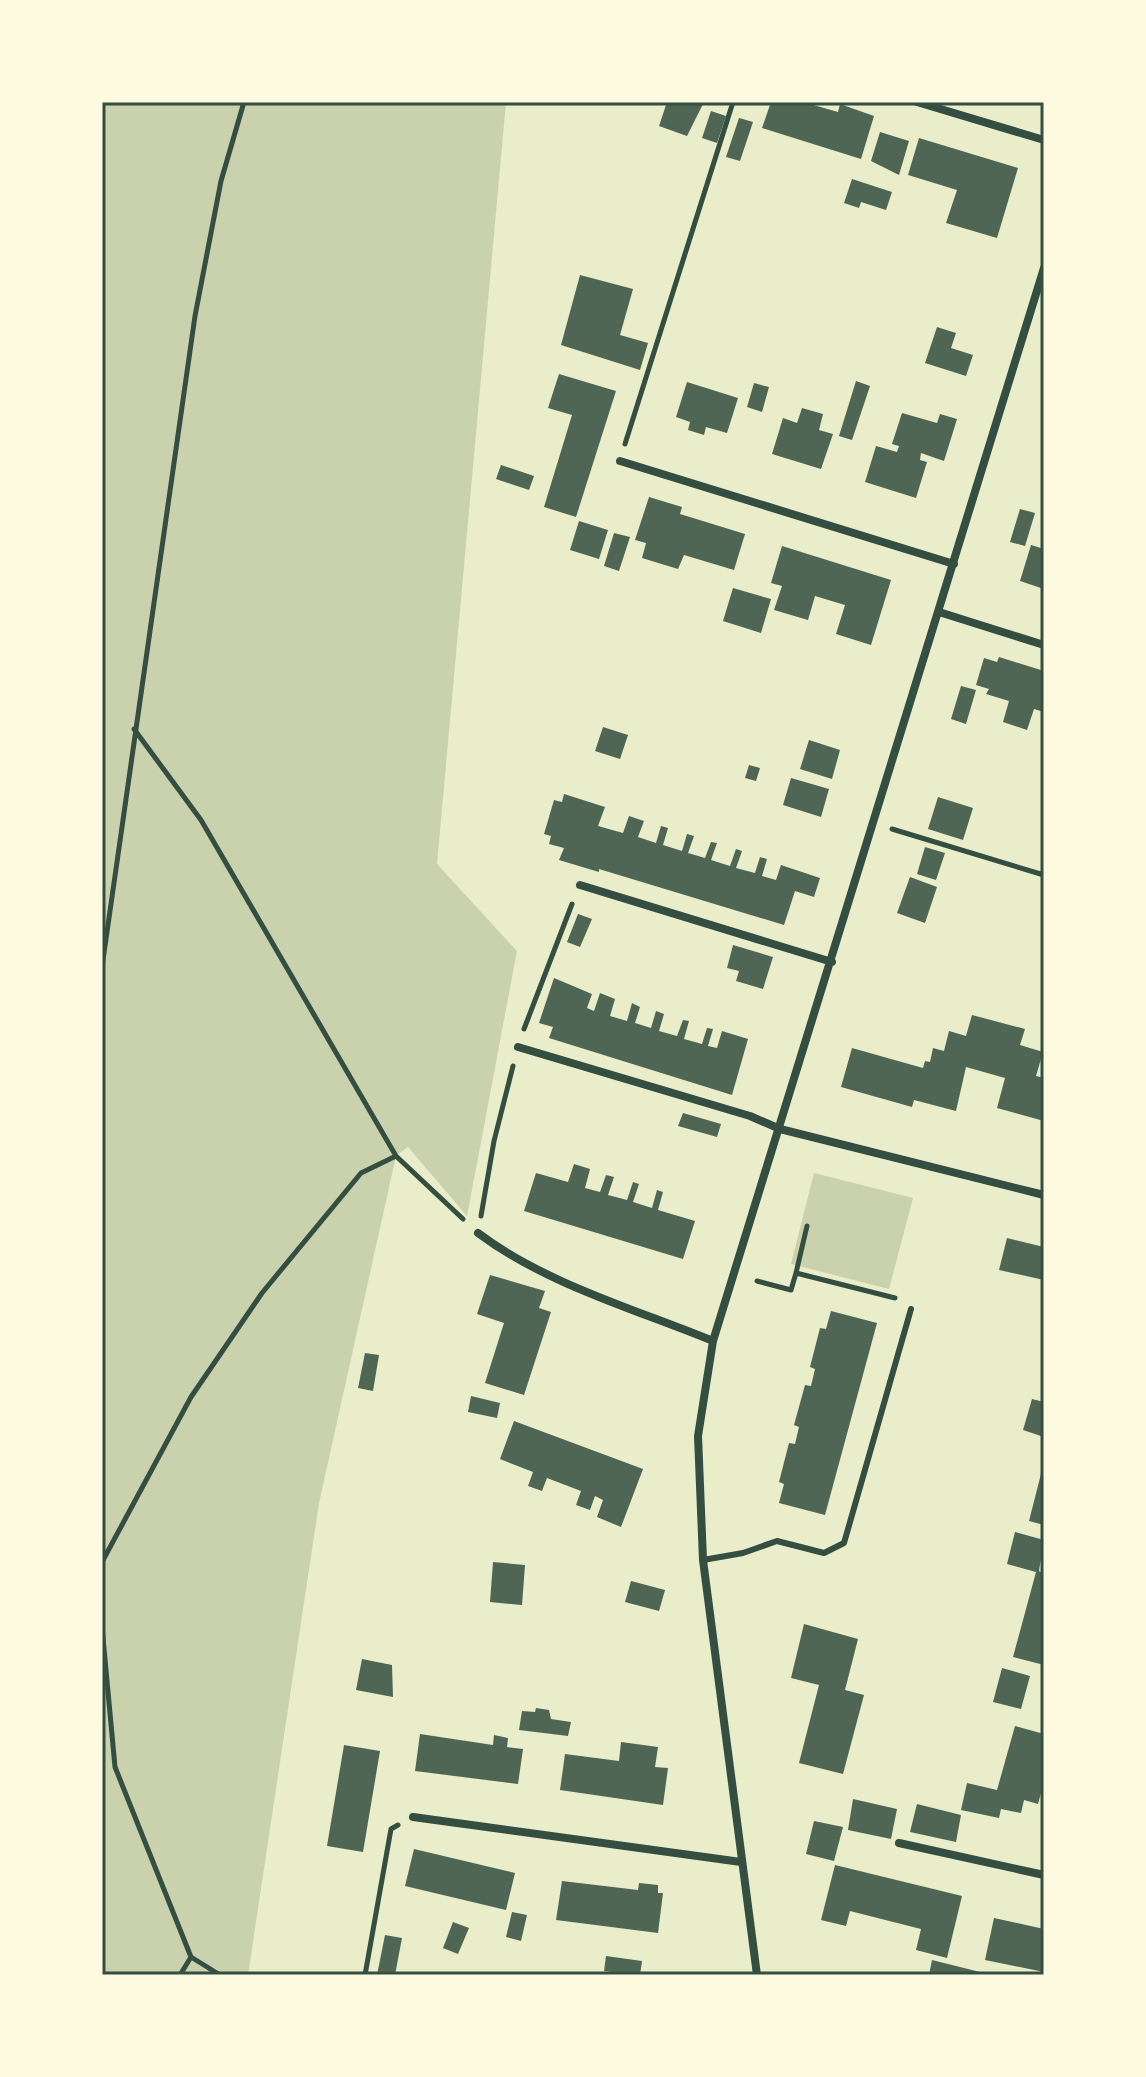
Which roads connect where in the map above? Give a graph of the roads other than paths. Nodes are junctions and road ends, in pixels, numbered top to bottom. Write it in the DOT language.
graph roads {
  1 [pos="917,102"];
  2 [pos="1044,140"];
  3 [pos="1044,268"];
  4 [pos="620,461"];
  5 [pos="954,564"];
  6 [pos="939,612"];
  7 [pos="1044,645"];
  8 [pos="580,885"];
  9 [pos="832,962"];
  10 [pos="518,1047"];
  11 [pos="780,1129"];
  12 [pos="1044,1195"];
  13 [pos="478,1233"];
  14 [pos="911,1309"];
  15 [pos="713,1341"];
  16 [pos="703,1560"];
  17 [pos="413,1817"];
  18 [pos="899,1843"];
  19 [pos="741,1862"];
  20 [pos="1044,1875"];
  21 [pos="757,1975"];
  1 -- 2 [label="street"];
  3 -- 5 [label="street"];
  4 -- 5 [label="street"];
  5 -- 6 [label="street"];
  6 -- 7 [label="street"];
  6 -- 9 [label="street"];
  8 -- 9 [label="street"];
  9 -- 11 [label="street"];
  10 -- 11 [label="street"];
  11 -- 12 [label="street"];
  11 -- 15 [label="street"];
  13 -- 15 [label="street"];
  14 -- 16 [label="lane"];
  15 -- 16 [label="street"];
  16 -- 19 [label="street"];
  17 -- 19 [label="street"];
  18 -- 20 [label="street"];
  19 -- 21 [label="street"];
}
